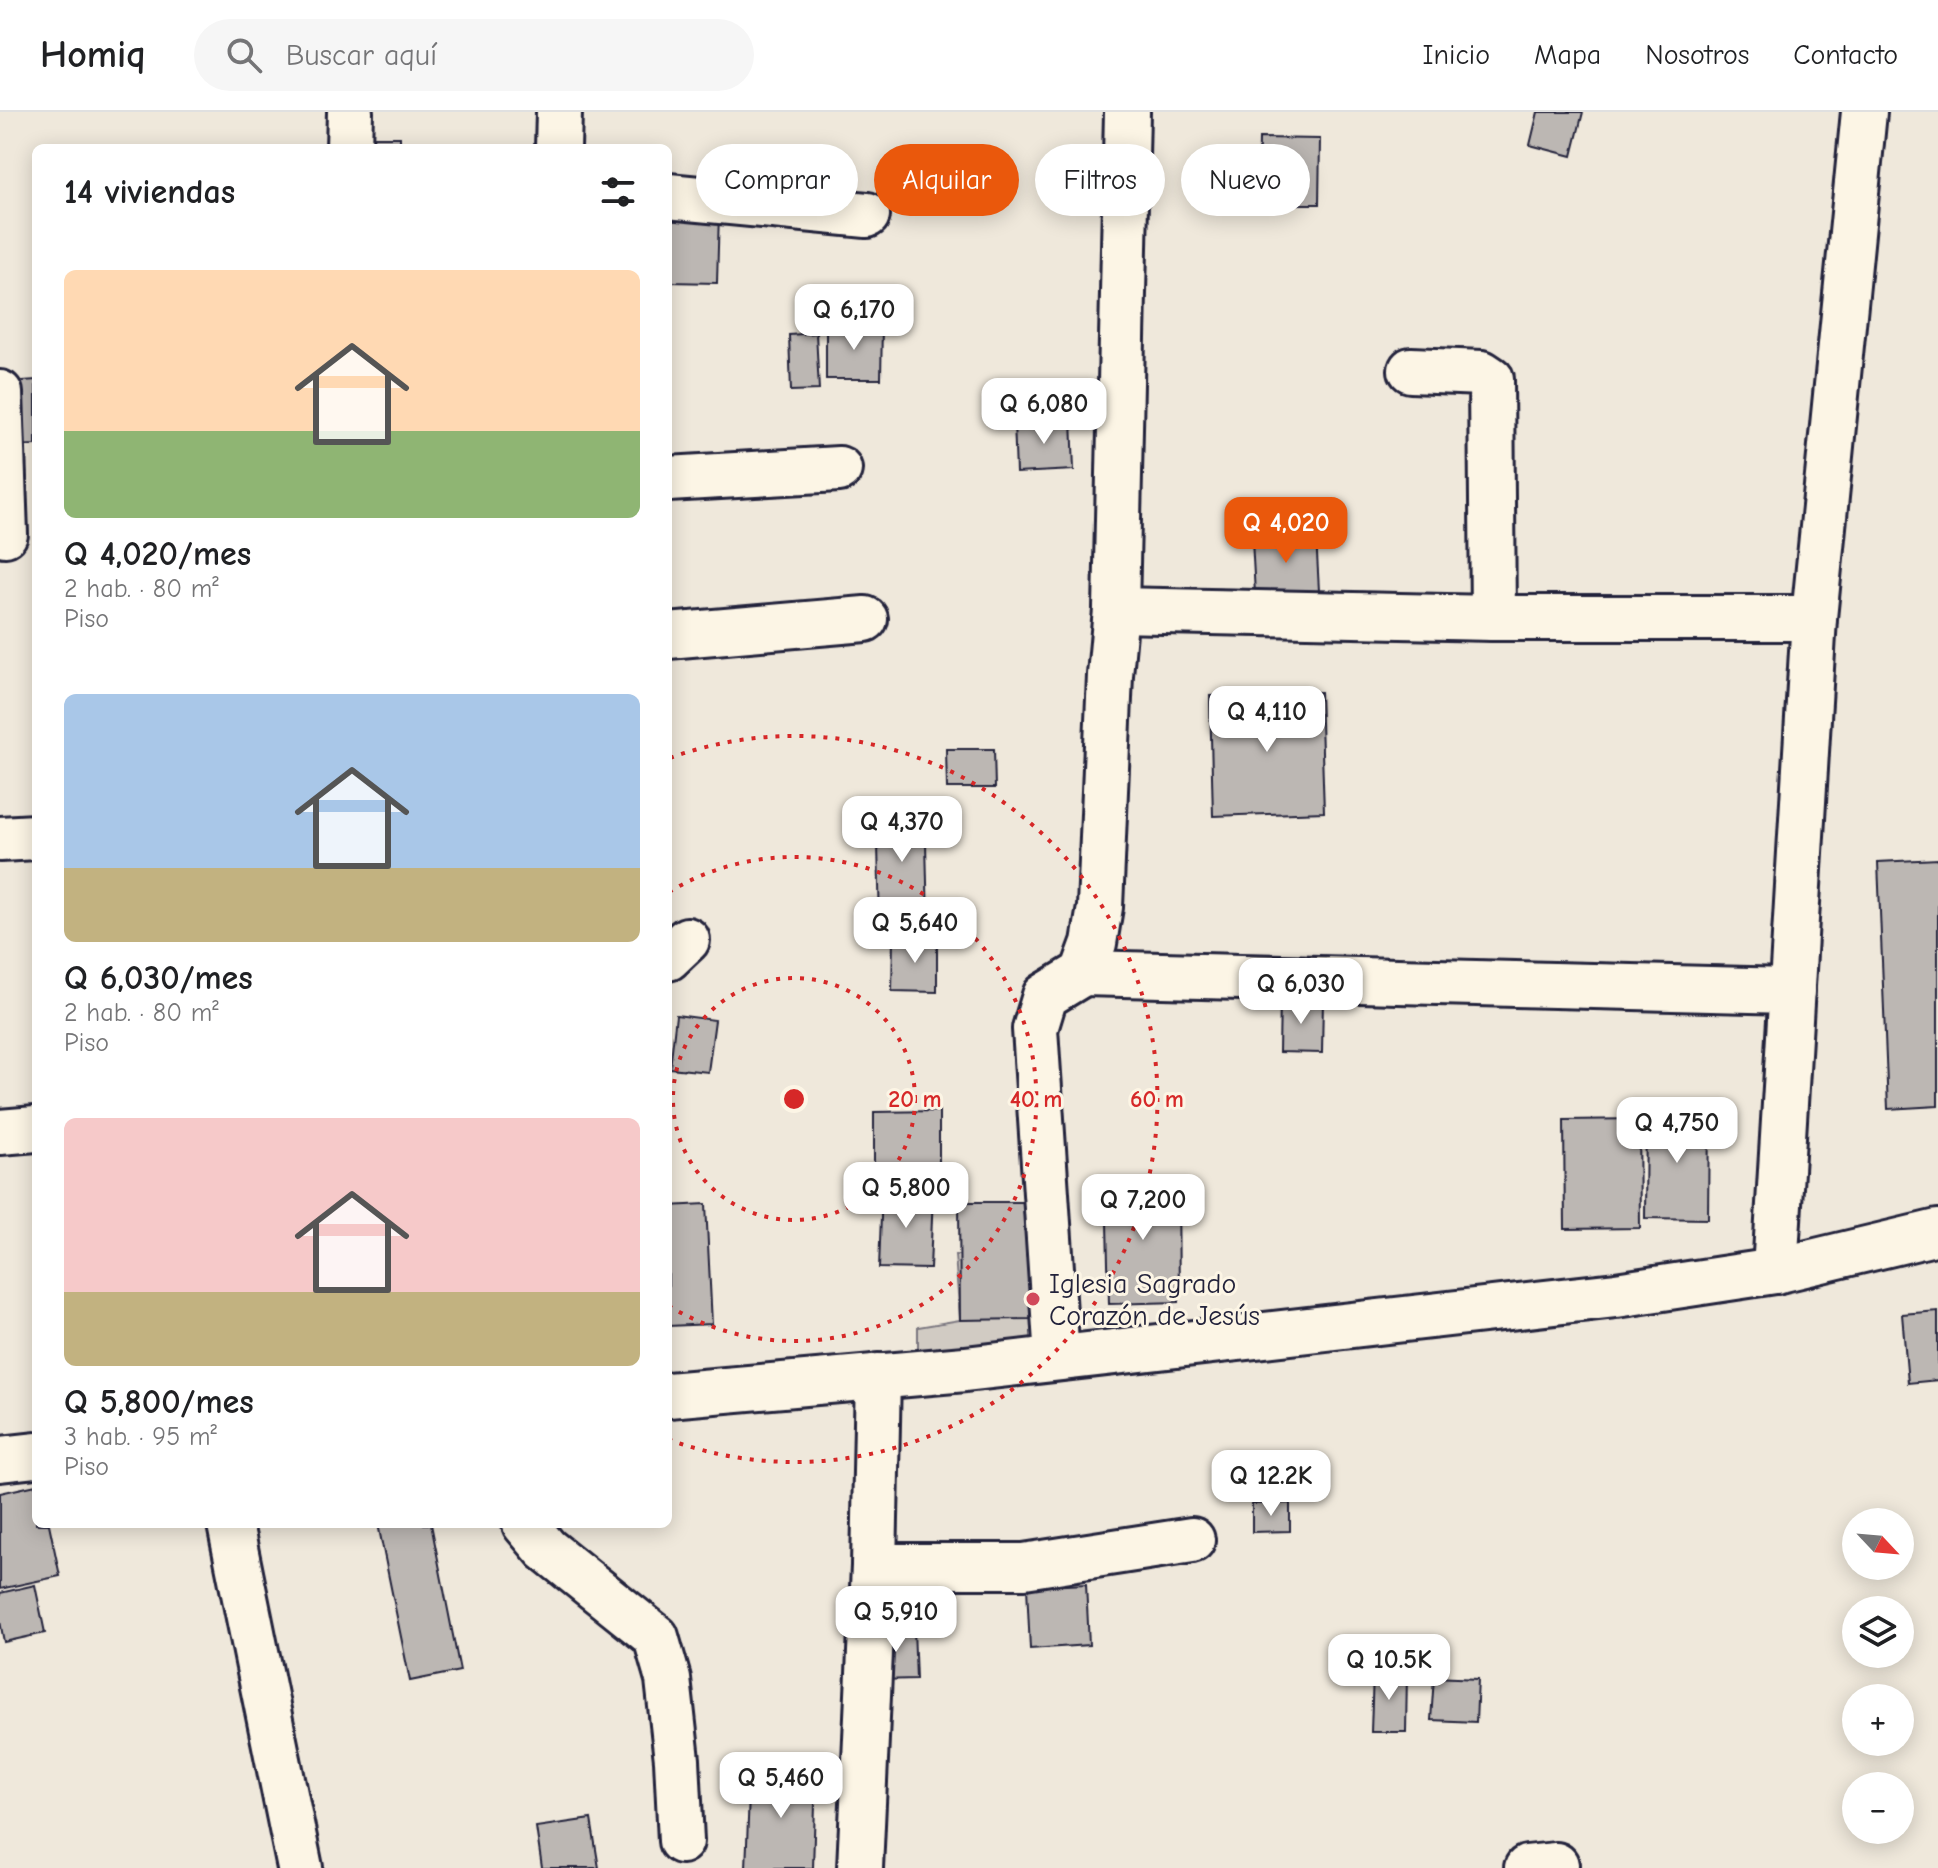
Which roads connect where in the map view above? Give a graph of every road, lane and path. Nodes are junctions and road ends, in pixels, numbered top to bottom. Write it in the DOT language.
graph roads {
  1 [pos="350,112"];
  2 [pos="559,112"];
  3 [pos="1127,112"];
  4 [pos="1864,112"];
  5 [pos="349,144"];
  6 [pos="558,144"];
  7 [pos="672,196"];
  8 [pos="867,215"];
  9 [pos="1411,370"];
  10 [pos="0,393"];
  11 [pos="839,469"];
  12 [pos="672,479"];
  13 [pos="14,533"];
  14 [pos="1116,610"];
  15 [pos="1493,618"];
  16 [pos="1814,618"];
  17 [pos="865,619"];
  18 [pos="672,636"];
  19 [pos="32,837"];
  20 [pos="0,839"];
  21 [pos="1083,973"];
  22 [pos="1792,991"];
  23 [pos="32,1129"];
  24 [pos="0,1132"];
  25 [pos="1938,1232"];
  26 [pos="1775,1271"];
  27 [pos="1057,1358"];
  28 [pos="878,1376"];
  29 [pos="672,1395"];
  30 [pos="32,1455"];
  31 [pos="0,1459"];
  32 [pos="231,1528"];
  33 [pos="528,1528"];
  34 [pos="1192,1540"];
  35 [pos="874,1566"];
  36 [pos="681,1841"];
  37 [pos="300,1868"];
  38 [pos="860,1868"];
  1 -- 5 [label="street"];
  2 -- 6 [label="street"];
  3 -- 14 [label="street"];
  4 -- 16 [label="street"];
  7 -- 8 [label="street"];
  9 -- 15 [label="street"];
  10 -- 13 [label="street"];
  11 -- 12 [label="street"];
  14 -- 15 [label="street"];
  14 -- 21 [label="street"];
  15 -- 16 [label="street"];
  16 -- 22 [label="street"];
  17 -- 18 [label="street"];
  19 -- 20 [label="street"];
  21 -- 22 [label="street"];
  21 -- 27 [label="street"];
  22 -- 26 [label="street"];
  23 -- 24 [label="street"];
  25 -- 26 [label="street"];
  26 -- 27 [label="street"];
  27 -- 28 [label="street"];
  28 -- 29 [label="street"];
  28 -- 35 [label="street"];
  30 -- 31 [label="street"];
  32 -- 37 [label="street"];
  33 -- 36 [label="street"];
  34 -- 35 [label="street"];
  35 -- 38 [label="street"];
}
